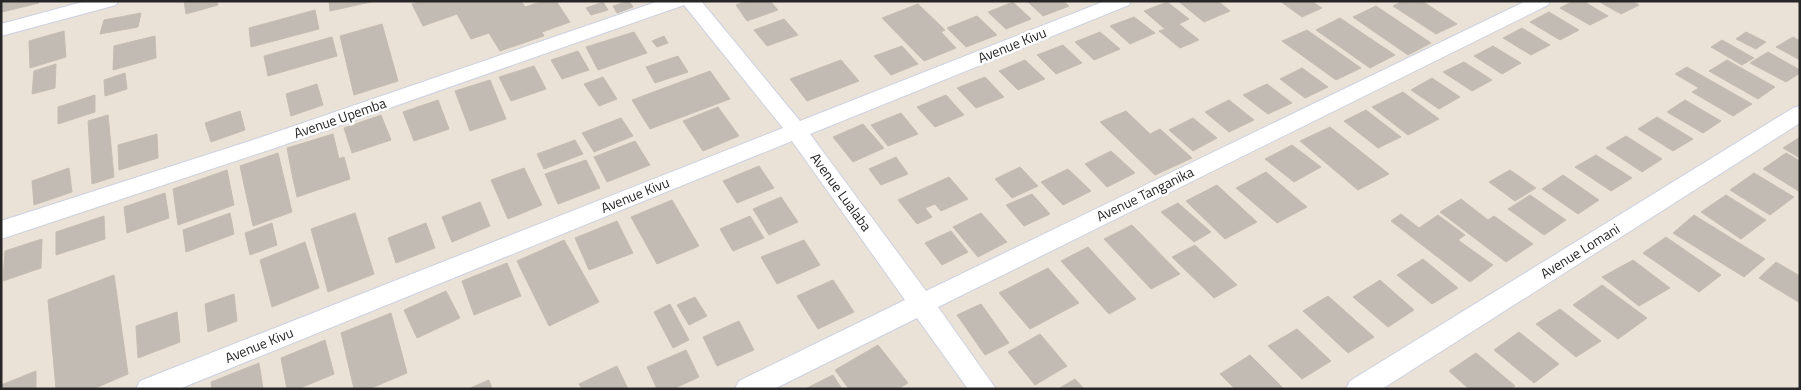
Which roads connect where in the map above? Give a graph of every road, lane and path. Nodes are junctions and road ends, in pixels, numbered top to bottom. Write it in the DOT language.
graph roads {
  1 [pos="109,1"];
  2 [pos="678,1"];
  3 [pos="691,1"];
  4 [pos="1122,1"];
  5 [pos="1542,1"];
  6 [pos="1,30"];
  7 [pos="1800,113"];
  8 [pos="796,130"];
  9 [pos="1,230"];
  10 [pos="922,303"];
  11 [pos="149,389"];
  12 [pos="748,389"];
  13 [pos="983,389"];
  14 [pos="1359,389"];
  1 -- 6 [label="street"];
  2 -- 9 [label="street, Avenue Upemba"];
  3 -- 8 [label="street, Avenue Lualaba"];
  4 -- 8 [label="street, Avenue Kivu"];
  5 -- 10 [label="street, Avenue Tanganika"];
  7 -- 14 [label="street, Avenue Lomani"];
  8 -- 10 [label="street, Avenue Lualaba"];
  8 -- 11 [label="street, Avenue Kivu"];
  10 -- 12 [label="street, Avenue Tanganika"];
  10 -- 13 [label="street, Avenue Lualaba"];
}
